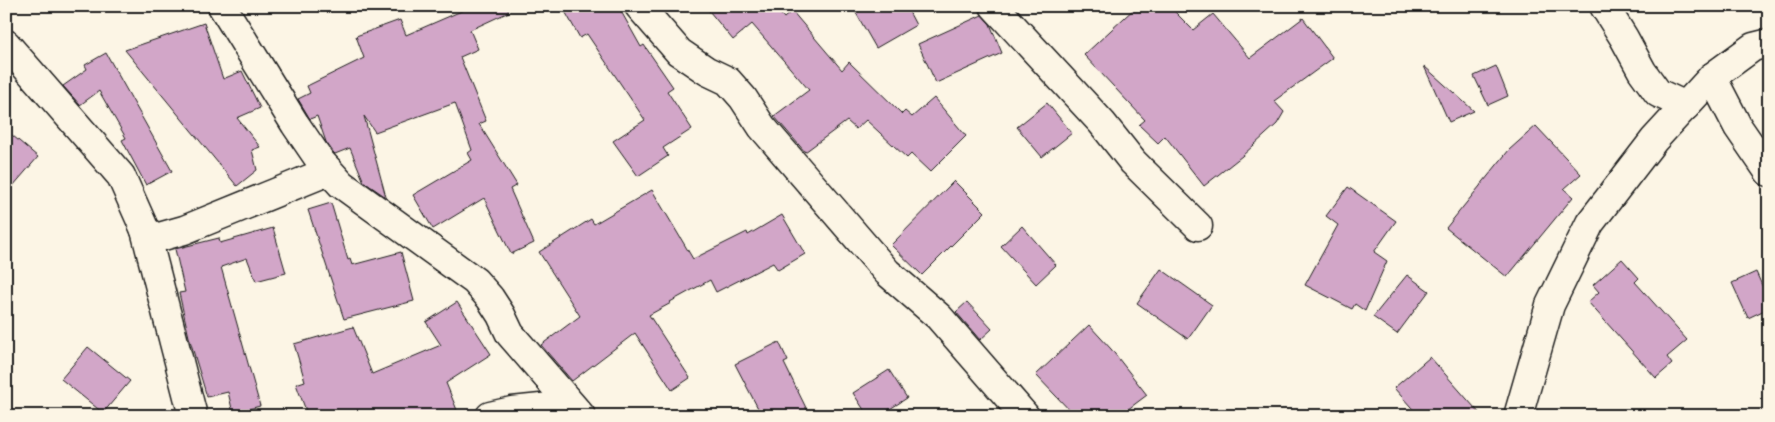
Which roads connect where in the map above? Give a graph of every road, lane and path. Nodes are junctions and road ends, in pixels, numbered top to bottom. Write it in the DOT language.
graph roads {
  1 [pos="222,6"];
  2 [pos="639,6"];
  3 [pos="994,6"];
  4 [pos="1604,6"];
  5 [pos="1769,43"];
  6 [pos="6,44"];
  7 [pos="1712,76"];
  8 [pos="1686,106"];
  9 [pos="329,171"];
  10 [pos="1769,172"];
  11 [pos="1198,226"];
  12 [pos="145,230"];
  13 [pos="575,410"];
  14 [pos="193,416"];
  15 [pos="490,416"];
  16 [pos="1025,416"];
  17 [pos="1518,416"];
  1 -- 9 [label="street"];
  2 -- 16 [label="street"];
  3 -- 11 [label="street"];
  4 -- 8 [label="street"];
  5 -- 7 [label="street"];
  6 -- 12 [label="street"];
  7 -- 8 [label="street"];
  7 -- 10 [label="street"];
  8 -- 17 [label="street"];
  9 -- 12 [label="street"];
  9 -- 13 [label="street"];
  12 -- 14 [label="street"];
  13 -- 15 [label="street"];
}
